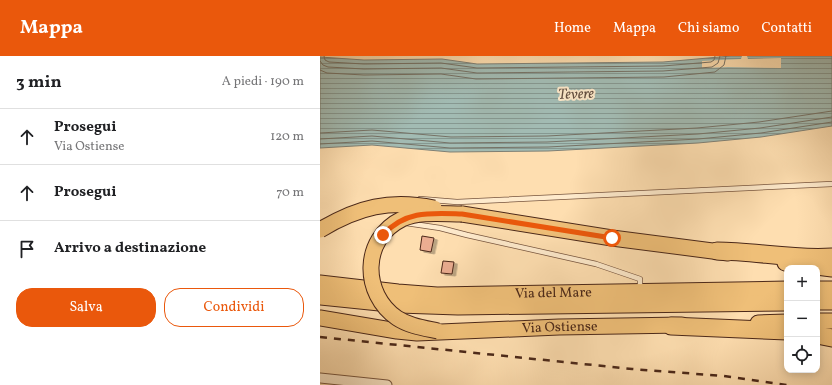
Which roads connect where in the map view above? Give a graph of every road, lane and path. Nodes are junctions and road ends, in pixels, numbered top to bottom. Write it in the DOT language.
graph roads {
  1 [pos="832,184"];
  2 [pos="462,214"];
  3 [pos="320,230"];
  4 [pos="717,251"];
  5 [pos="832,257"];
  6 [pos="832,269"];
  7 [pos="320,283"];
  8 [pos="820,289"];
  9 [pos="832,289"];
  10 [pos="784,290"];
  11 [pos="640,292"];
  12 [pos="320,297"];
  13 [pos="820,302"];
  14 [pos="832,302"];
  15 [pos="784,303"];
  16 [pos="327,319"];
  17 [pos="820,321"];
  18 [pos="832,321"];
  19 [pos="784,322"];
  20 [pos="671,326"];
  21 [pos="438,331"];
  22 [pos="784,331"];
  23 [pos="820,336"];
  24 [pos="832,338"];
  25 [pos="320,378"];
  26 [pos="387,385"];
  1 -- 11 [label="lane"];
  2 -- 3 [label="main road, bridge"];
  2 -- 4 [label="main road"];
  2 -- 21 [label="main road, bridge"];
  4 -- 5 [label="highway"];
  4 -- 6 [label="main road"];
  7 -- 11 [label="main road, Via del Mare"];
  8 -- 9 [label="main road"];
  10 -- 11 [label="main road, Via del Mare"];
  12 -- 15 [label="main road, Via del Mare"];
  13 -- 14 [label="main road"];
  16 -- 21 [label="main road, Via Ostiense"];
  17 -- 18 [label="main road"];
  19 -- 20 [label="main road, Via Ostiense"];
  20 -- 21 [label="main road, Via Ostiense"];
  20 -- 22 [label="highway"];
  23 -- 24 [label="highway"];
  25 -- 26 [label="street"];
}
